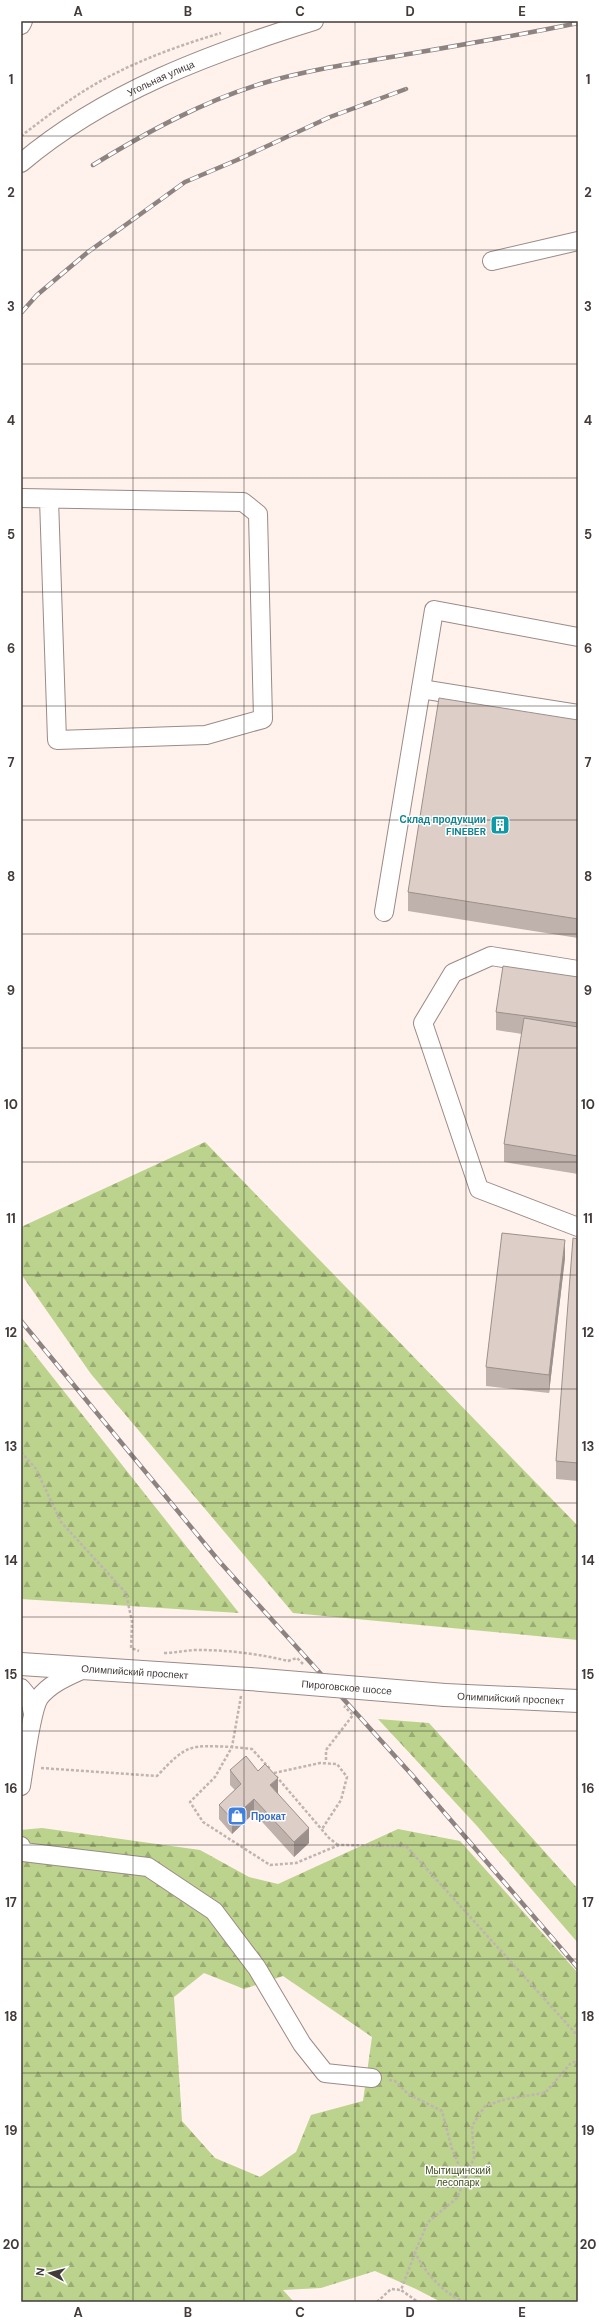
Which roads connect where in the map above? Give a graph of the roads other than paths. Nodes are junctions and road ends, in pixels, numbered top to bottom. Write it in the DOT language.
graph roads {
  1 [pos="23,21"];
  2 [pos="314,21"];
  3 [pos="21,25"];
  4 [pos="21,163"];
  5 [pos="578,241"];
  6 [pos="492,261"];
  7 [pos="21,498"];
  8 [pos="49,499"];
  9 [pos="578,637"];
  10 [pos="421,689"];
  11 [pos="578,714"];
  12 [pos="384,912"];
  13 [pos="578,970"];
  14 [pos="578,1227"];
  15 [pos="21,1664"];
  16 [pos="86,1668"];
  17 [pos="21,1688"];
  18 [pos="247,1688"];
  19 [pos="445,1695"];
  20 [pos="578,1701"];
  21 [pos="33,1714"];
  22 [pos="21,1786"];
  23 [pos="21,1846"];
  24 [pos="372,2078"];
  1 -- 3 [label="street"];
  2 -- 4 [label="street, Угольная улица"];
  5 -- 6 [label="street"];
  7 -- 8 [label="street"];
  8 -- 8 [label="street"];
  9 -- 10 [label="street"];
  10 -- 11 [label="street"];
  10 -- 12 [label="street"];
  13 -- 14 [label="street"];
  15 -- 16 [label="main road, Олимпийский проспект"];
  16 -- 18 [label="main road, Олимпийский проспект"];
  16 -- 21 [label="street"];
  17 -- 21 [label="street"];
  18 -- 19 [label="main road, Пироговское шоссе, bridge"];
  19 -- 20 [label="main road, Олимпийский проспект"];
  21 -- 22 [label="street"];
  23 -- 24 [label="street"];
}
